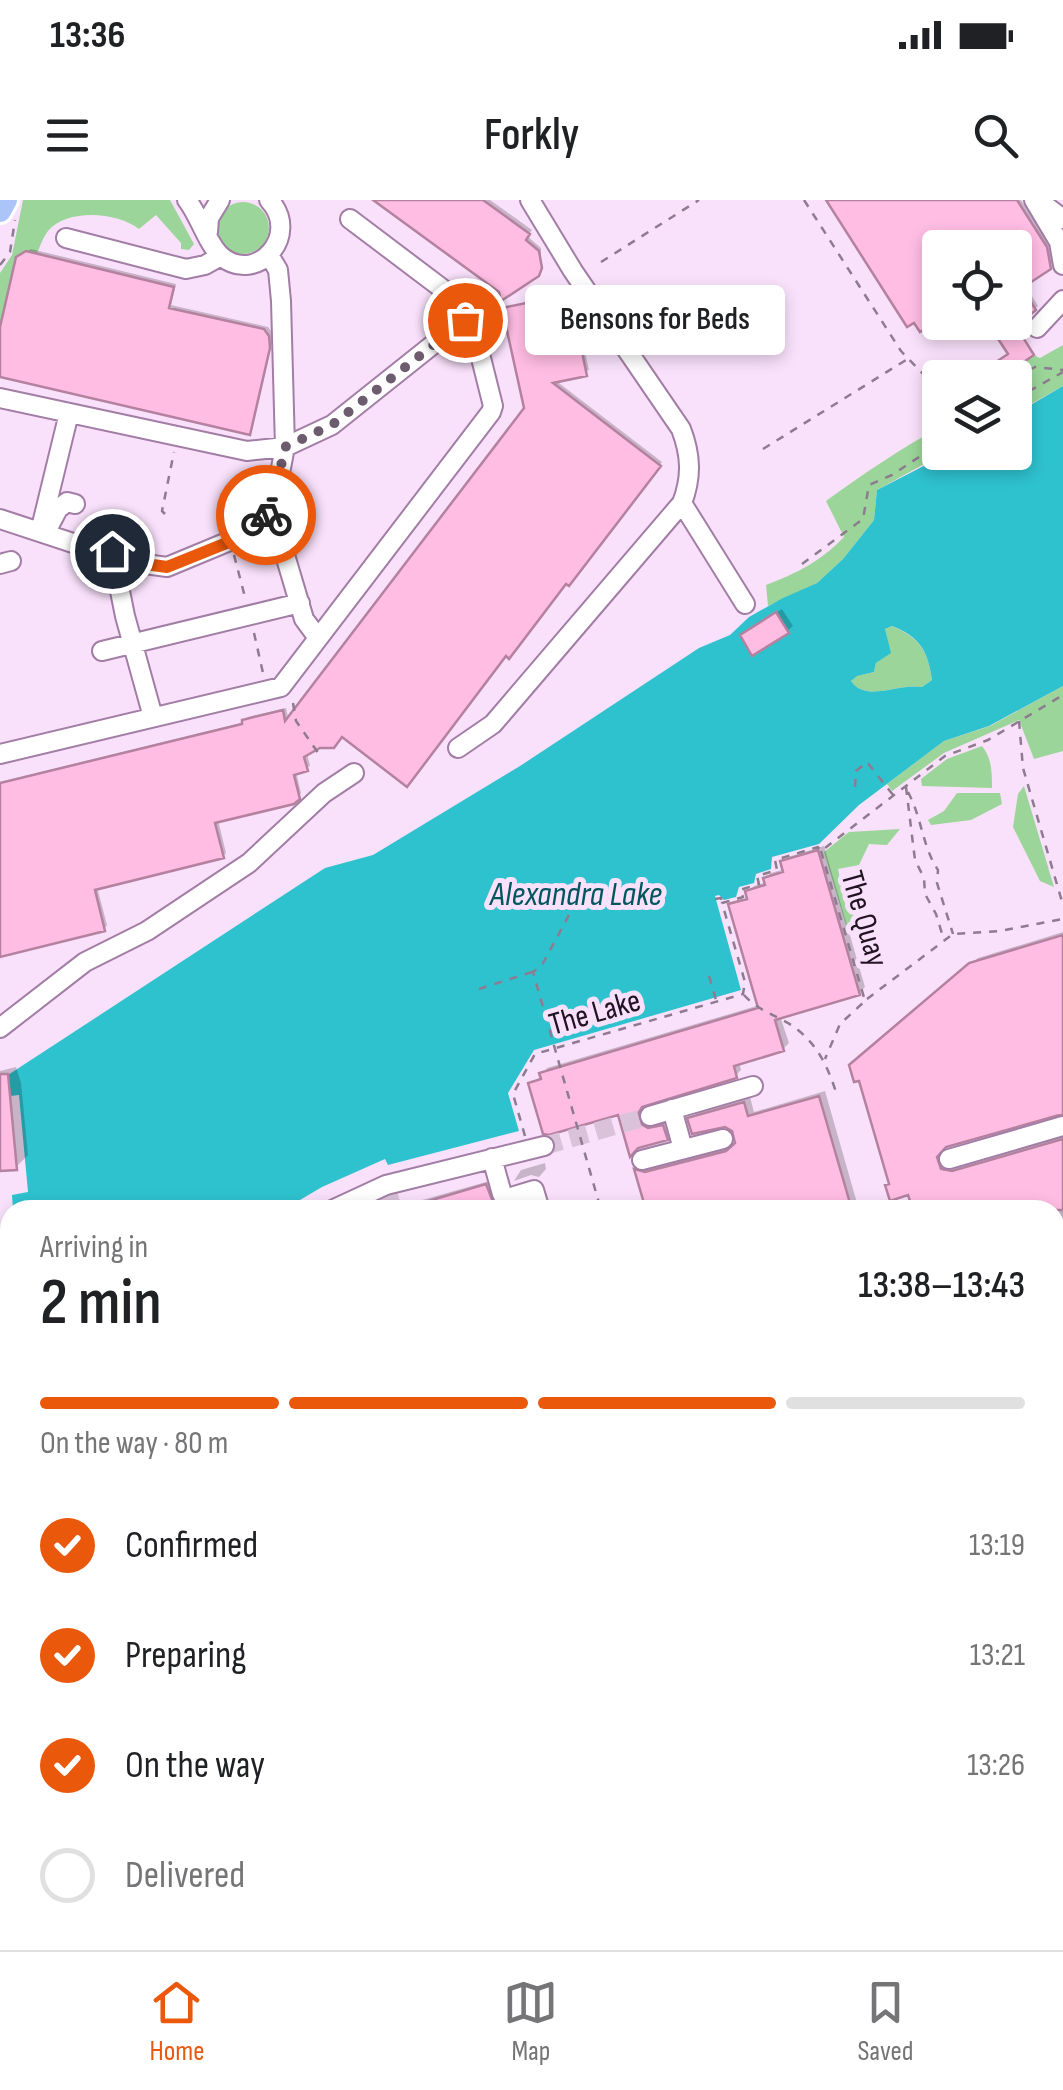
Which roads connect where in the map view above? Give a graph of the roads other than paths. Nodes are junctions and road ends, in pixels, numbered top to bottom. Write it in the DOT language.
graph roads {
  1 [pos="187,200"];
  2 [pos="220,200"];
  3 [pos="269,200"];
  4 [pos="530,200"];
  5 [pos="1036,200"];
  6 [pos="350,219"];
  7 [pos="1063,220"];
  8 [pos="208,232"];
  9 [pos="66,238"];
  10 [pos="269,255"];
  11 [pos="221,256"];
  12 [pos="1063,265"];
  13 [pos="1063,300"];
  14 [pos="465,320"];
  15 [pos="1037,328"];
  16 [pos="0,398"];
  17 [pos="69,413"];
  18 [pos="285,447"];
  19 [pos="682,503"];
  20 [pos="76,504"];
  21 [pos="0,519"];
  22 [pos="260,523"];
  23 [pos="40,532"];
  24 [pos="112,551"];
  25 [pos="167,567"];
  26 [pos="118,587"];
  27 [pos="300,603"];
  28 [pos="745,604"];
  29 [pos="318,638"];
  30 [pos="133,644"];
  31 [pos="102,651"];
  32 [pos="152,716"];
  33 [pos="458,748"];
  34 [pos="0,754"];
  35 [pos="354,773"];
  36 [pos="1,1027"];
  37 [pos="753,1086"];
  38 [pos="672,1109"];
  39 [pos="650,1116"];
  40 [pos="1063,1126"];
  41 [pos="723,1138"];
  42 [pos="544,1146"];
  43 [pos="683,1149"];
  44 [pos="492,1158"];
  45 [pos="949,1159"];
  46 [pos="642,1160"];
  47 [pos="354,1200"];
  48 [pos="537,1200"];
  1 -- 8 [label="street"];
  2 -- 8 [label="street"];
  3 -- 10 [label="street"];
  4 -- 19 [label="street"];
  5 -- 7 [label="street"];
  5 -- 12 [label="street"];
  6 -- 14 [label="street"];
  8 -- 11 [label="street"];
  9 -- 11 [label="street"];
  10 -- 11 [label="street"];
  10 -- 18 [label="street"];
  13 -- 15 [label="street"];
  14 -- 18 [label="street"];
  14 -- 29 [label="street"];
  16 -- 17 [label="street"];
  17 -- 18 [label="street"];
  17 -- 23 [label="street"];
  18 -- 22 [label="street"];
  19 -- 28 [label="street"];
  19 -- 33 [label="street"];
  20 -- 23 [label="street"];
  21 -- 23 [label="street"];
  22 -- 25 [label="street"];
  22 -- 27 [label="street"];
  23 -- 24 [label="street"];
  24 -- 25 [label="street"];
  24 -- 26 [label="street"];
  25 -- 26 [label="street"];
  26 -- 30 [label="street"];
  27 -- 29 [label="street"];
  27 -- 30 [label="street"];
  29 -- 32 [label="street"];
  30 -- 31 [label="street"];
  30 -- 32 [label="street"];
  32 -- 34 [label="street"];
  35 -- 36 [label="street"];
  37 -- 38 [label="street"];
  38 -- 39 [label="street"];
  38 -- 43 [label="street"];
  40 -- 45 [label="street"];
  41 -- 43 [label="street"];
  42 -- 44 [label="street"];
  43 -- 46 [label="street"];
  44 -- 47 [label="street"];
  44 -- 48 [label="street"];
}
